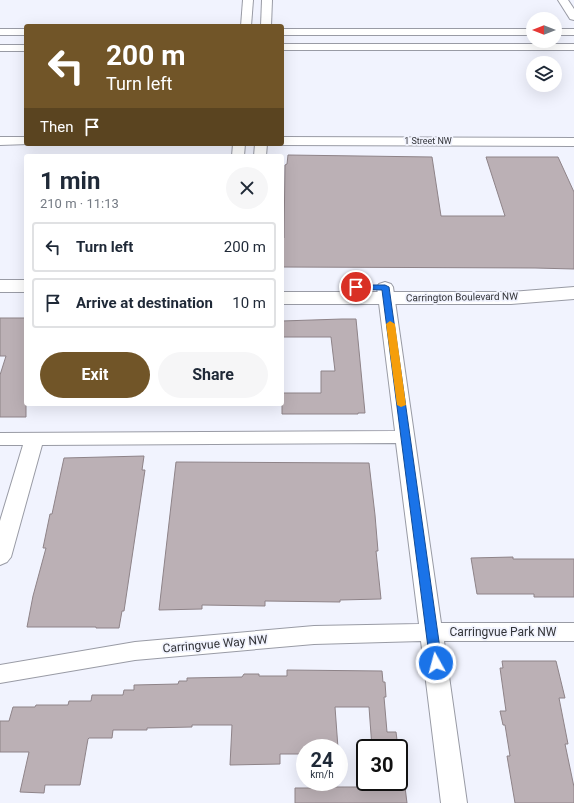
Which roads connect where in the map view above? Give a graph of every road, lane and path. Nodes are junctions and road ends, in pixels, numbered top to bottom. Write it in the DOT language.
graph roads {
  1 [pos="248,0"];
  2 [pos="267,0"];
  3 [pos="563,0"];
  4 [pos="574,17"];
  5 [pos="246,24"];
  6 [pos="266,24"];
  7 [pos="0,32"];
  8 [pos="24,32"];
  9 [pos="284,32"];
  10 [pos="526,32"];
  11 [pos="562,32"];
  12 [pos="574,32"];
  13 [pos="284,47"];
  14 [pos="574,47"];
  15 [pos="0,48"];
  16 [pos="24,48"];
  17 [pos="0,141"];
  18 [pos="24,141"];
  19 [pos="284,141"];
  20 [pos="574,142"];
  21 [pos="0,286"];
  22 [pos="24,286"];
  23 [pos="284,287"];
  24 [pos="386,293"];
  25 [pos="572,293"];
  26 [pos="0,298"];
  27 [pos="24,298"];
  28 [pos="284,298"];
  29 [pos="406,437"];
  30 [pos="0,438"];
  31 [pos="34,439"];
  32 [pos="0,557"];
  33 [pos="432,632"];
  34 [pos="574,632"];
  35 [pos="0,674"];
  36 [pos="454,803"];
  1 -- 5 [label="street"];
  2 -- 6 [label="street"];
  3 -- 4 [label="street"];
  7 -- 8 [label="street"];
  9 -- 10 [label="street"];
  11 -- 12 [label="street"];
  13 -- 14 [label="street"];
  15 -- 16 [label="street"];
  17 -- 18 [label="street"];
  19 -- 20 [label="street, 1 Street NW"];
  21 -- 22 [label="street"];
  23 -- 24 [label="street, Carrington Boulevard NW"];
  24 -- 25 [label="street, Carrington Boulevard NW"];
  24 -- 28 [label="street, Carrington Boulevard NW"];
  24 -- 29 [label="street"];
  26 -- 27 [label="street"];
  29 -- 31 [label="street"];
  29 -- 33 [label="street"];
  30 -- 31 [label="street"];
  31 -- 32 [label="street"];
  33 -- 34 [label="street, Carringvue Park NW"];
  33 -- 35 [label="street, Carringvue Way NW"];
  33 -- 36 [label="street"];
}
